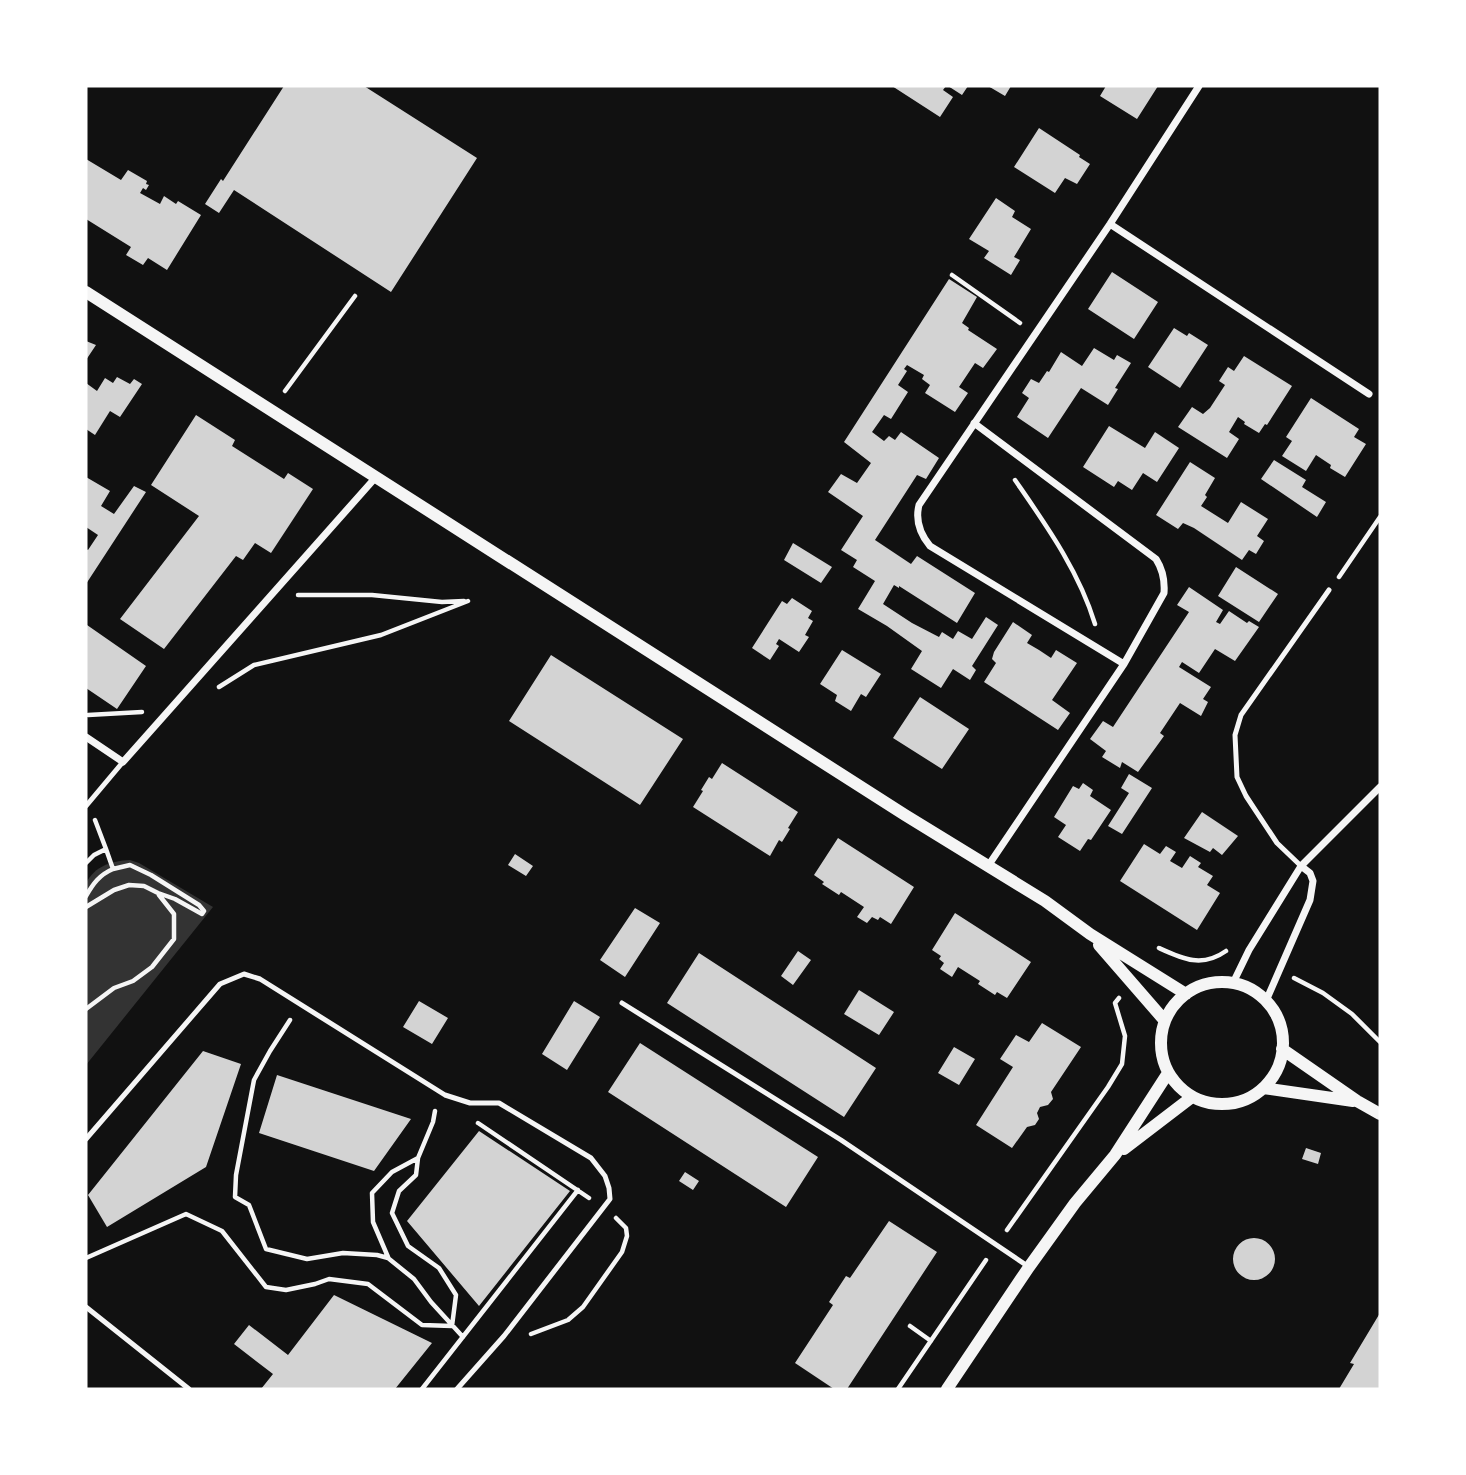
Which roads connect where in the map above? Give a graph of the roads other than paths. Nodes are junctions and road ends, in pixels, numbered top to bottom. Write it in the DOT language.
graph roads {
  1 [pos="1199,86"];
  2 [pos="1110,223"];
  3 [pos="86,292"];
  4 [pos="1369,394"];
  5 [pos="974,423"];
  6 [pos="376,477"];
  7 [pos="1329,590"];
  8 [pos="1124,664"];
  9 [pos="86,737"];
  10 [pos="123,762"];
  11 [pos="1380,786"];
  12 [pos="87,804"];
  13 [pos="988,866"];
  14 [pos="1301,866"];
  15 [pos="1090,934"];
  16 [pos="1233,984"];
  17 [pos="1186,994"];
  18 [pos="1266,1001"];
  19 [pos="622,1003"];
  20 [pos="1165,1021"];
  21 [pos="1282,1049"];
  22 [pos="1168,1073"];
  23 [pos="1263,1088"];
  24 [pos="1192,1097"];
  25 [pos="1357,1101"];
  26 [pos="1380,1114"];
  27 [pos="86,1139"];
  28 [pos="1115,1156"];
  29 [pos="1030,1267"];
  30 [pos="86,1307"];
  31 [pos="190,1389"];
  32 [pos="457,1389"];
  33 [pos="947,1389"];
  1 -- 2 [label="street"];
  2 -- 4 [label="street"];
  2 -- 5 [label="street"];
  3 -- 6 [label="street"];
  5 -- 8 [label="street"];
  5 -- 8 [label="street"];
  6 -- 10 [label="street"];
  6 -- 13 [label="street"];
  7 -- 14 [label="lane"];
  8 -- 13 [label="street"];
  9 -- 10 [label="street"];
  10 -- 12 [label="lane"];
  11 -- 14 [label="street"];
  13 -- 15 [label="street"];
  14 -- 16 [label="street"];
  14 -- 18 [label="street"];
  15 -- 17 [label="street"];
  15 -- 20 [label="street"];
  16 -- 17 [label="street"];
  16 -- 18 [label="street"];
  17 -- 20 [label="street"];
  18 -- 21 [label="street"];
  19 -- 29 [label="lane"];
  20 -- 22 [label="street"];
  21 -- 23 [label="street"];
  21 -- 25 [label="street"];
  22 -- 24 [label="street"];
  22 -- 28 [label="street"];
  23 -- 24 [label="street"];
  23 -- 25 [label="street"];
  24 -- 28 [label="street"];
  25 -- 26 [label="street"];
  27 -- 32 [label="lane"];
  28 -- 29 [label="street"];
  29 -- 33 [label="street"];
  30 -- 31 [label="lane"];
}
